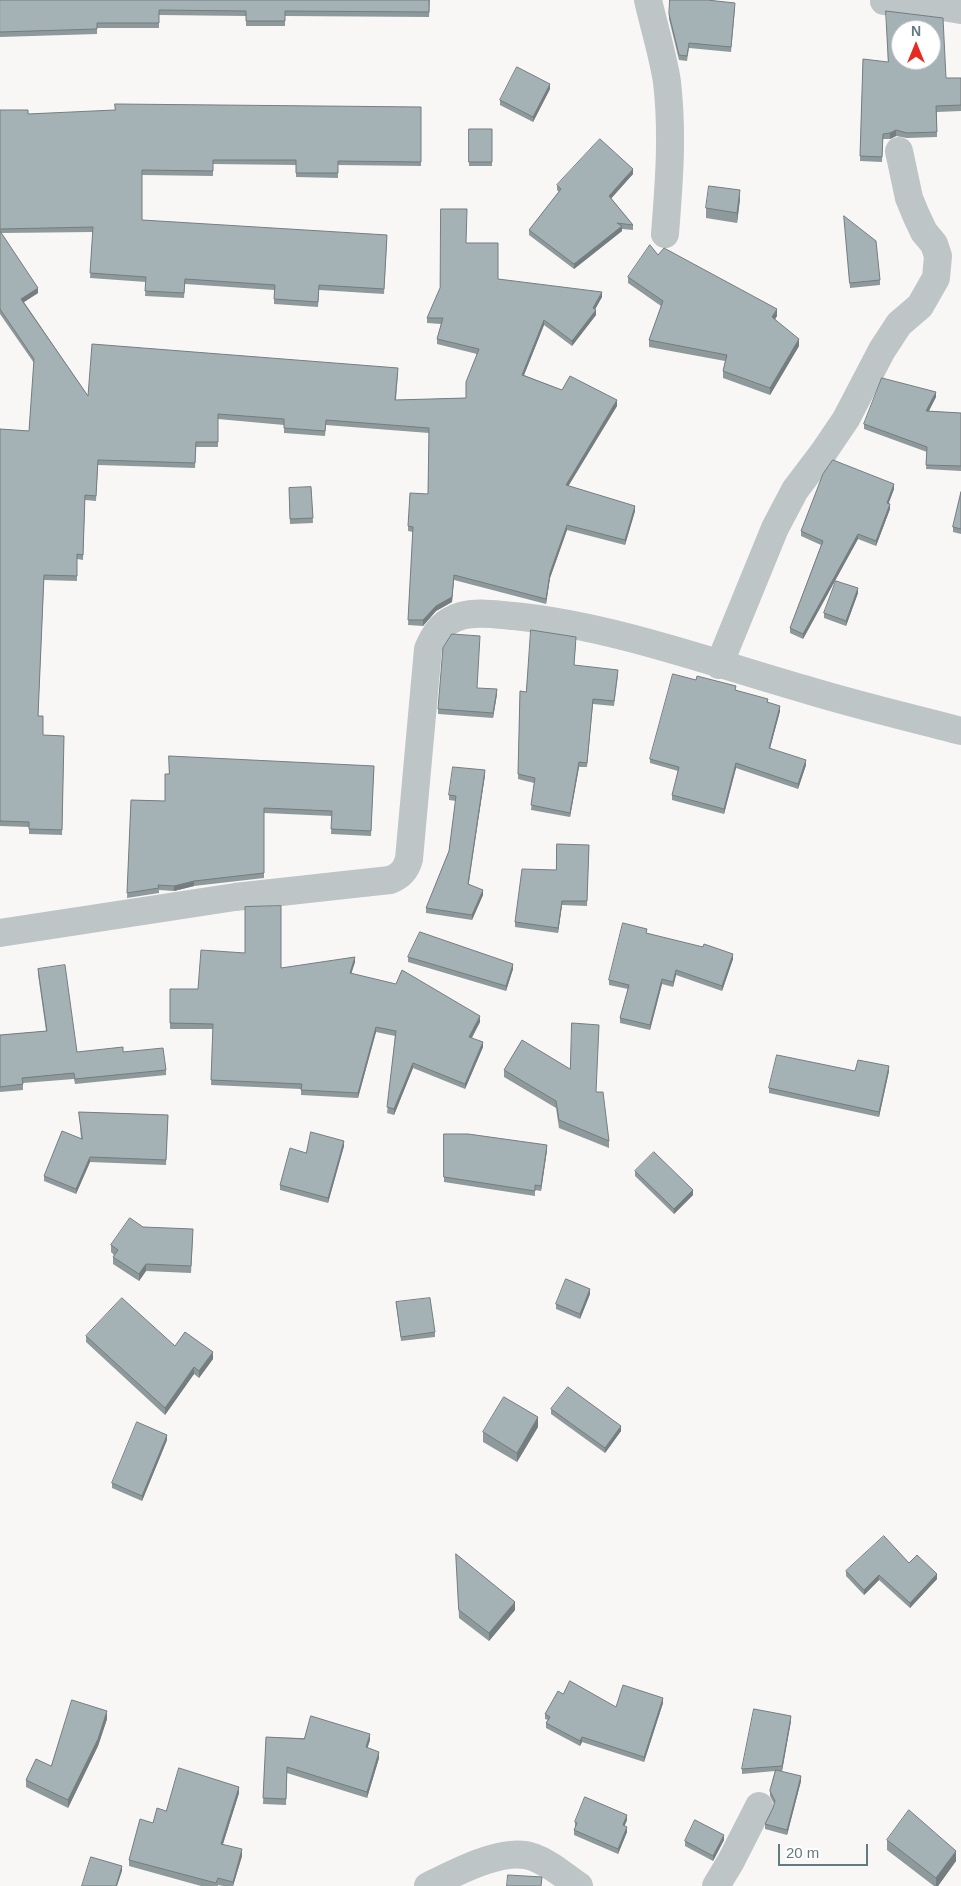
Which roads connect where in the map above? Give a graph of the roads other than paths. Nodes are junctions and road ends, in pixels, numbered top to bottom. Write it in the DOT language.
graph roads {
  1 [pos="648,0"];
  2 [pos="884,1"];
  3 [pos="961,10"];
  4 [pos="899,152"];
  5 [pos="665,234"];
  6 [pos="719,665"];
  7 [pos="961,731"];
  8 [pos="0,933"];
  9 [pos="759,1806"];
  10 [pos="428,1886"];
  11 [pos="579,1886"];
  12 [pos="716,1886"];
  1 -- 5 [label="street"];
  2 -- 3 [label="street"];
  4 -- 6 [label="street"];
  6 -- 7 [label="street"];
  6 -- 8 [label="street"];
  9 -- 12 [label="street"];
  10 -- 11 [label="street"];
}
